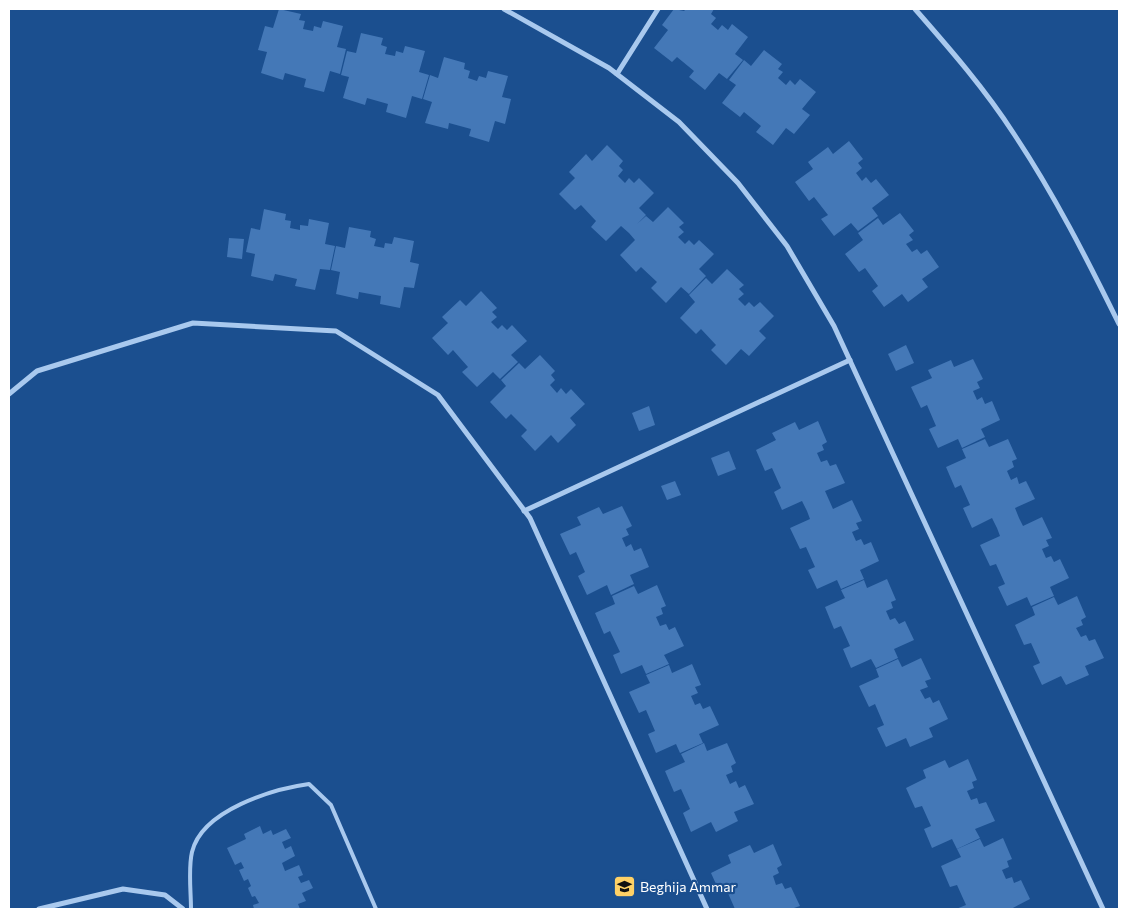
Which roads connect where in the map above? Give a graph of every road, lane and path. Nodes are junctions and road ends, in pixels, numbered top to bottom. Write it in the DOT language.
graph roads {
  1 [pos="504,9"];
  2 [pos="658,9"];
  3 [pos="914,9"];
  4 [pos="617,74"];
  5 [pos="1119,324"];
  6 [pos="850,360"];
  7 [pos="9,394"];
  8 [pos="524,511"];
  9 [pos="39,909"];
  10 [pos="183,909"];
  11 [pos="191,909"];
  12 [pos="376,909"];
  13 [pos="707,909"];
  14 [pos="1103,909"];
  1 -- 4 [label="street"];
  2 -- 4 [label="street"];
  3 -- 5 [label="street"];
  4 -- 6 [label="street"];
  6 -- 8 [label="street"];
  6 -- 14 [label="street"];
  7 -- 8 [label="street"];
  8 -- 13 [label="street"];
  9 -- 10 [label="street"];
  11 -- 12 [label="lane"];
}
